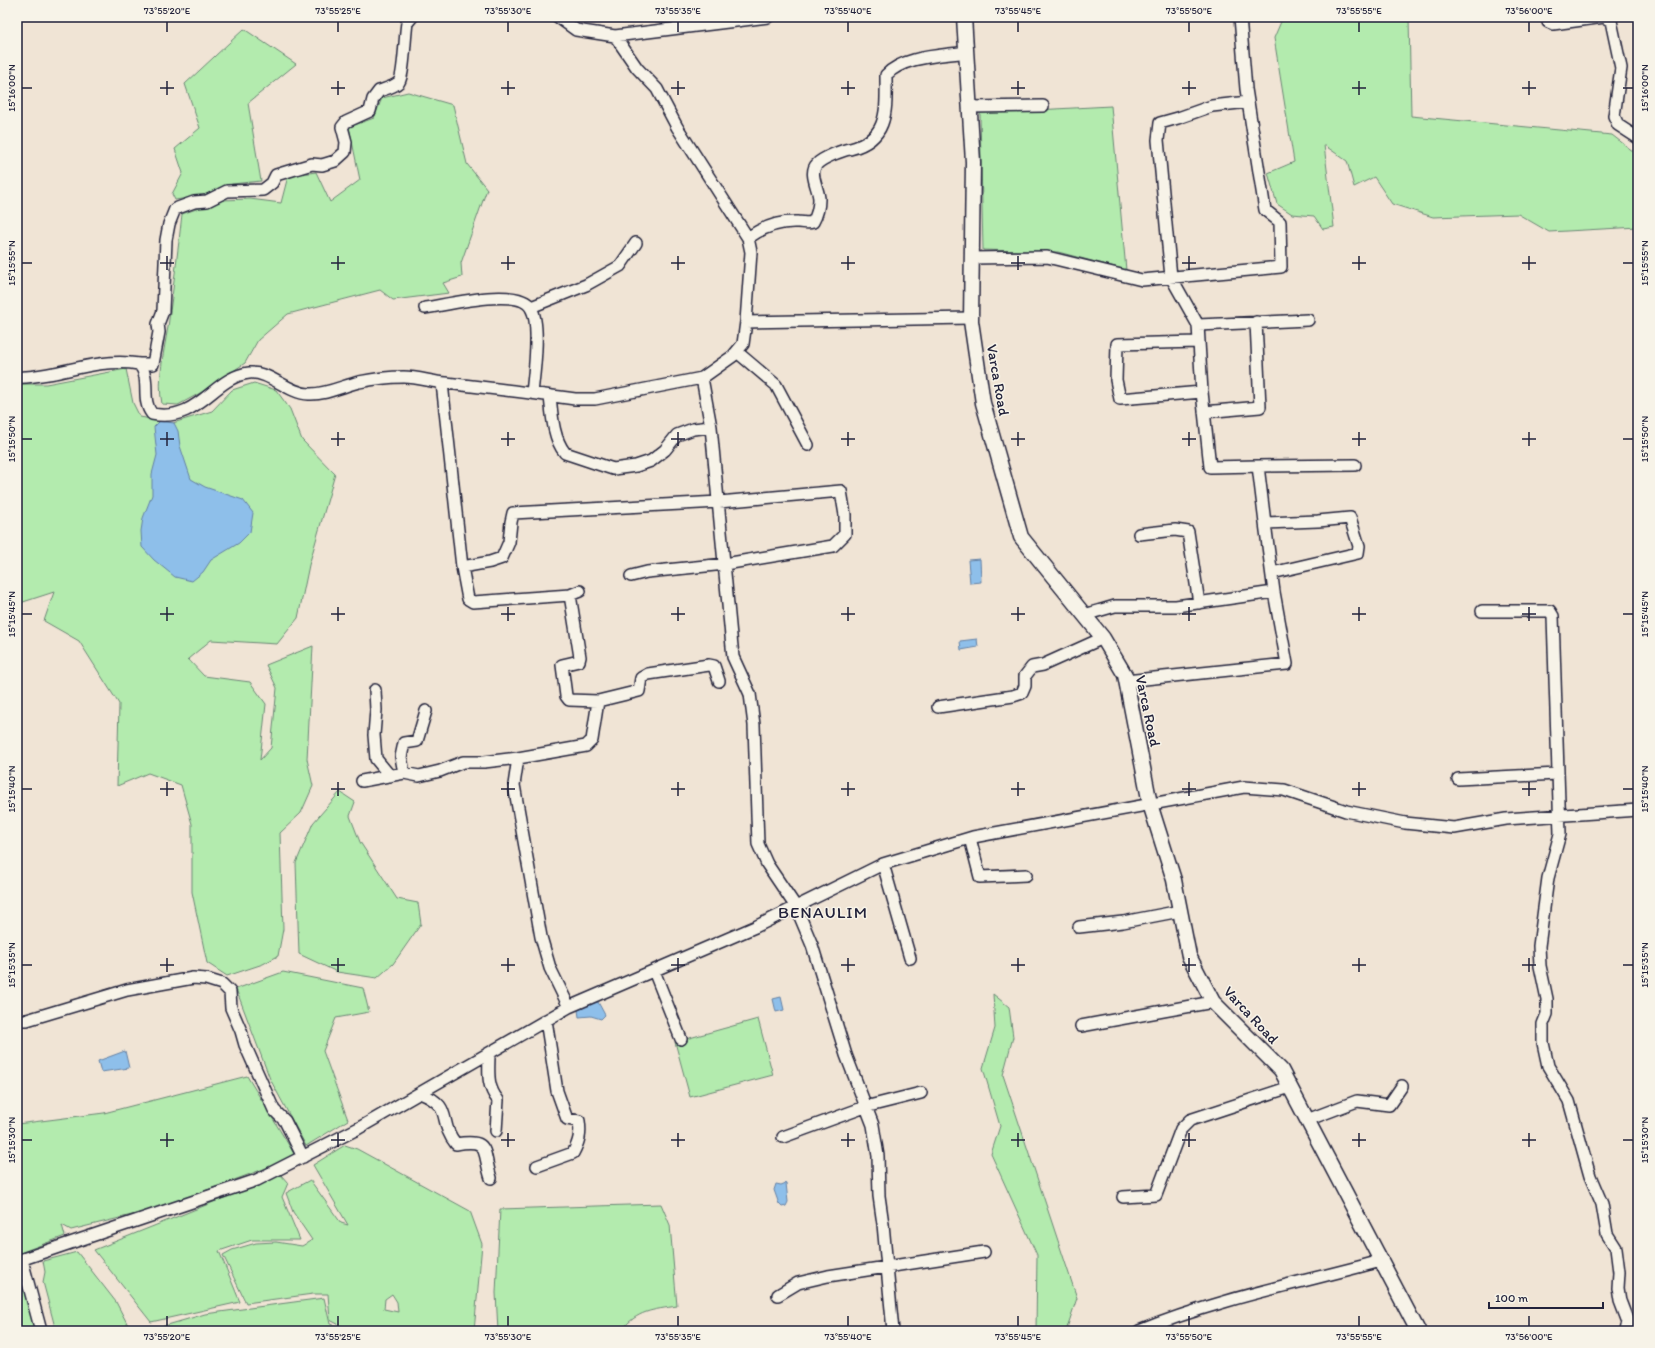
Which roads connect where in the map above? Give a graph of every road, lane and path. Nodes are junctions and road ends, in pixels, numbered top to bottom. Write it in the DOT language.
graph roads {
  1 [pos="558,17"];
  2 [pos="768,17"];
  3 [pos="964,17"];
  4 [pos="1240,17"];
  5 [pos="1546,17"];
  6 [pos="1604,17"];
  7 [pos="408,19"];
  8 [pos="615,36"];
  9 [pos="966,52"];
  10 [pos="1248,102"];
  11 [pos="1043,106"];
  12 [pos="969,107"];
  13 [pos="1638,138"];
  14 [pos="748,238"];
  15 [pos="636,244"];
  16 [pos="972,258"];
  17 [pos="1171,277"];
  18 [pos="531,307"];
  19 [pos="425,308"];
  20 [pos="971,318"];
  21 [pos="1308,320"];
  22 [pos="746,322"];
  23 [pos="1256,322"];
  24 [pos="1198,325"];
  25 [pos="1199,342"];
  26 [pos="737,352"];
  27 [pos="139,364"];
  28 [pos="17,376"];
  29 [pos="702,378"];
  30 [pos="442,383"];
  31 [pos="1202,392"];
  32 [pos="532,393"];
  33 [pos="550,396"];
  34 [pos="1204,412"];
  35 [pos="711,427"];
  36 [pos="808,445"];
  37 [pos="1355,465"];
  38 [pos="1258,466"];
  39 [pos="719,502"];
  40 [pos="1266,523"];
  41 [pos="1139,534"];
  42 [pos="725,564"];
  43 [pos="462,566"];
  44 [pos="1272,573"];
  45 [pos="631,576"];
  46 [pos="1274,592"];
  47 [pos="1199,603"];
  48 [pos="1482,611"];
  49 [pos="1084,615"];
  50 [pos="1103,638"];
  51 [pos="718,681"];
  52 [pos="1126,681"];
  53 [pos="375,690"];
  54 [pos="598,702"];
  55 [pos="938,707"];
  56 [pos="426,710"];
  57 [pos="518,758"];
  58 [pos="404,773"];
  59 [pos="1557,774"];
  60 [pos="390,776"];
  61 [pos="1458,779"];
  62 [pos="362,781"];
  63 [pos="1150,804"];
  64 [pos="1638,810"];
  65 [pos="1558,816"];
  66 [pos="970,838"];
  67 [pos="884,864"];
  68 [pos="1026,875"];
  69 [pos="796,907"];
  70 [pos="1180,911"];
  71 [pos="1079,927"];
  72 [pos="910,958"];
  73 [pos="654,971"];
  74 [pos="1213,1002"];
  75 [pos="569,1007"];
  76 [pos="17,1020"];
  77 [pos="546,1020"];
  78 [pos="1081,1026"];
  79 [pos="682,1039"];
  80 [pos="489,1054"];
  81 [pos="1402,1086"];
  82 [pos="1290,1087"];
  83 [pos="420,1093"];
  84 [pos="921,1093"];
  85 [pos="866,1107"];
  86 [pos="1307,1120"];
  87 [pos="496,1131"];
  88 [pos="783,1137"];
  89 [pos="303,1157"];
  90 [pos="537,1166"];
  91 [pos="491,1178"];
  92 [pos="1123,1197"];
  93 [pos="984,1252"];
  94 [pos="19,1260"];
  95 [pos="1381,1261"];
  96 [pos="888,1267"];
  97 [pos="778,1295"];
  98 [pos="41,1331"];
  99 [pos="893,1331"];
  100 [pos="1139,1331"];
  101 [pos="1418,1331"];
  102 [pos="1626,1331"];
  1 -- 8 [label="street"];
  2 -- 8 [label="street"];
  3 -- 9 [label="main road, Varca Road"];
  4 -- 10 [label="street"];
  5 -- 6 [label="street"];
  6 -- 13 [label="street"];
  7 -- 27 [label="street"];
  8 -- 14 [label="street"];
  9 -- 12 [label="main road, Varca Road"];
  9 -- 14 [label="street"];
  10 -- 17 [label="street"];
  10 -- 17 [label="street"];
  11 -- 12 [label="street"];
  12 -- 16 [label="main road, Varca Road"];
  14 -- 22 [label="street"];
  15 -- 18 [label="street"];
  16 -- 17 [label="street"];
  16 -- 20 [label="main road, Varca Road"];
  17 -- 24 [label="street"];
  18 -- 19 [label="street"];
  18 -- 32 [label="street"];
  20 -- 22 [label="street"];
  20 -- 49 [label="main road, Varca Road"];
  21 -- 23 [label="street"];
  22 -- 26 [label="street"];
  23 -- 24 [label="street"];
  23 -- 34 [label="street"];
  24 -- 25 [label="street"];
  25 -- 31 [label="street"];
  25 -- 31 [label="street"];
  26 -- 29 [label="street"];
  26 -- 36 [label="street"];
  27 -- 28 [label="street"];
  27 -- 30 [label="street"];
  29 -- 33 [label="street"];
  29 -- 35 [label="street"];
  30 -- 32 [label="street"];
  30 -- 43 [label="street"];
  31 -- 34 [label="street"];
  32 -- 33 [label="street"];
  33 -- 35 [label="street"];
  34 -- 38 [label="street"];
  35 -- 39 [label="street"];
  37 -- 38 [label="street"];
  38 -- 40 [label="street"];
  39 -- 42 [label="street"];
  39 -- 42 [label="street"];
  39 -- 43 [label="street"];
  40 -- 44 [label="street"];
  40 -- 44 [label="street"];
  41 -- 47 [label="street"];
  42 -- 45 [label="street"];
  42 -- 69 [label="street"];
  43 -- 54 [label="street"];
  44 -- 46 [label="street"];
  46 -- 47 [label="street"];
  46 -- 52 [label="street"];
  47 -- 49 [label="street"];
  48 -- 59 [label="street"];
  49 -- 50 [label="main road, Varca Road"];
  50 -- 52 [label="main road, Varca Road"];
  50 -- 55 [label="street"];
  51 -- 54 [label="street"];
  52 -- 63 [label="main road, Varca Road"];
  53 -- 60 [label="street"];
  54 -- 57 [label="street"];
  56 -- 58 [label="street"];
  57 -- 58 [label="street"];
  57 -- 75 [label="street"];
  58 -- 60 [label="street"];
  59 -- 61 [label="street"];
  59 -- 65 [label="street"];
  60 -- 62 [label="street"];
  63 -- 65 [label="street"];
  63 -- 66 [label="street"];
  63 -- 70 [label="main road, Varca Road"];
  64 -- 65 [label="street"];
  65 -- 102 [label="street"];
  66 -- 67 [label="street"];
  66 -- 68 [label="street"];
  67 -- 69 [label="street"];
  67 -- 72 [label="street"];
  69 -- 73 [label="street"];
  69 -- 85 [label="street"];
  70 -- 71 [label="street"];
  70 -- 74 [label="main road, Varca Road"];
  73 -- 75 [label="street"];
  73 -- 79 [label="street"];
  74 -- 78 [label="street"];
  74 -- 82 [label="main road, Varca Road"];
  75 -- 77 [label="street"];
  76 -- 89 [label="street"];
  77 -- 80 [label="street"];
  77 -- 90 [label="street"];
  80 -- 83 [label="street"];
  80 -- 87 [label="street"];
  81 -- 86 [label="street"];
  82 -- 86 [label="main road, Varca Road"];
  82 -- 92 [label="street"];
  83 -- 89 [label="street"];
  83 -- 91 [label="street"];
  84 -- 85 [label="street"];
  85 -- 88 [label="street"];
  85 -- 96 [label="street"];
  86 -- 95 [label="main road, Varca Road"];
  89 -- 94 [label="street"];
  93 -- 96 [label="street"];
  94 -- 98 [label="street"];
  95 -- 100 [label="street"];
  95 -- 101 [label="main road, Varca Road"];
  96 -- 97 [label="street"];
  96 -- 99 [label="street"];
}
